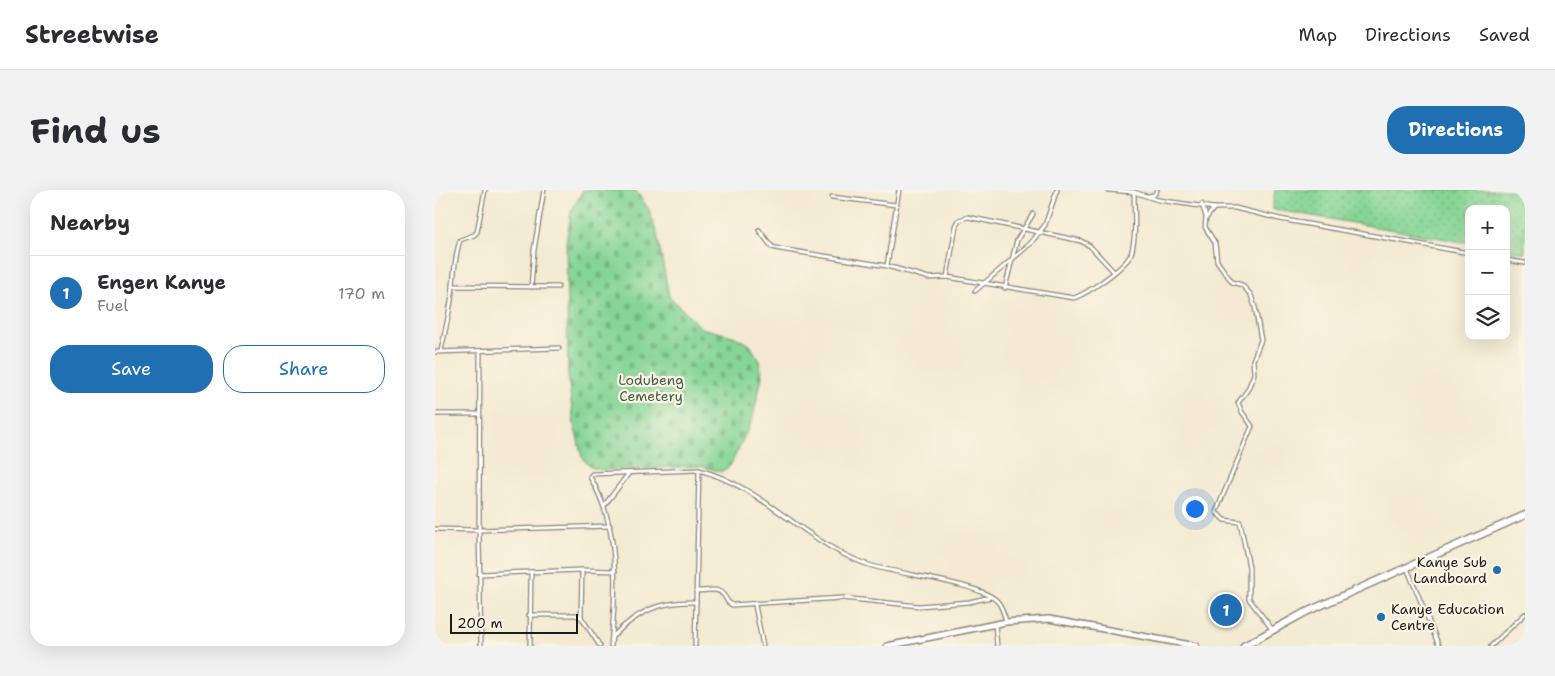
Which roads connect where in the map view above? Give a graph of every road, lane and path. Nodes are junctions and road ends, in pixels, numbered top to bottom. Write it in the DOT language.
graph roads {
  1 [pos="485,190"];
  2 [pos="544,190"];
  3 [pos="899,190"];
  4 [pos="1057,190"];
  5 [pos="1107,190"];
  6 [pos="1157,190"];
  7 [pos="1134,192"];
  8 [pos="1154,195"];
  9 [pos="832,196"];
  10 [pos="1145,196"];
  11 [pos="1157,200"];
  12 [pos="1202,204"];
  13 [pos="896,205"];
  14 [pos="1214,208"];
  15 [pos="1033,214"];
  16 [pos="1206,217"];
  17 [pos="759,230"];
  18 [pos="1023,230"];
  19 [pos="1037,232"];
  20 [pos="1465,252"];
  21 [pos="1014,257"];
  22 [pos="1510,261"];
  23 [pos="1525,263"];
  24 [pos="887,266"];
  25 [pos="1114,272"];
  26 [pos="947,277"];
  27 [pos="985,284"];
  28 [pos="453,286"];
  29 [pos="531,287"];
  30 [pos="558,287"];
  31 [pos="1005,288"];
  32 [pos="975,291"];
  33 [pos="559,348"];
  34 [pos="441,351"];
  35 [pos="480,351"];
  36 [pos="435,352"];
  37 [pos="435,414"];
  38 [pos="478,414"];
  39 [pos="699,470"];
  40 [pos="629,473"];
  41 [pos="604,507"];
  42 [pos="1525,514"];
  43 [pos="609,526"];
  44 [pos="435,529"];
  45 [pos="479,530"];
  46 [pos="1407,568"];
  47 [pos="582,570"];
  48 [pos="615,571"];
  49 [pos="531,572"];
  50 [pos="479,574"];
  51 [pos="696,591"];
  52 [pos="992,597"];
  53 [pos="696,602"];
  54 [pos="755,605"];
  55 [pos="1317,607"];
  56 [pos="1525,614"];
  57 [pos="529,615"];
  58 [pos="581,617"];
  59 [pos="1006,622"];
  60 [pos="995,624"];
  61 [pos="1272,630"];
  62 [pos="611,637"];
  63 [pos="1191,645"];
  64 [pos="481,646"];
  65 [pos="530,646"];
  66 [pos="600,646"];
  67 [pos="611,646"];
  68 [pos="695,646"];
  69 [pos="763,646"];
  70 [pos="887,646"];
  71 [pos="997,646"];
  72 [pos="1244,646"];
  73 [pos="1252,646"];
  74 [pos="1439,646"];
  75 [pos="1491,646"];
  1 -- 28 [label="street"];
  2 -- 29 [label="street"];
  3 -- 13 [label="street"];
  4 -- 19 [label="street"];
  5 -- 7 [label="street"];
  6 -- 8 [label="street"];
  7 -- 10 [label="street"];
  7 -- 25 [label="street"];
  8 -- 10 [label="street"];
  8 -- 11 [label="street"];
  9 -- 13 [label="street"];
  10 -- 11 [label="street"];
  11 -- 12 [label="street"];
  12 -- 14 [label="street"];
  12 -- 16 [label="street"];
  13 -- 24 [label="street"];
  14 -- 16 [label="street"];
  14 -- 20 [label="street"];
  15 -- 18 [label="street"];
  16 -- 61 [label="street"];
  17 -- 24 [label="street"];
  18 -- 19 [label="street"];
  18 -- 21 [label="street"];
  18 -- 26 [label="street"];
  19 -- 21 [label="street"];
  19 -- 25 [label="street"];
  21 -- 27 [label="street"];
  21 -- 31 [label="street"];
  22 -- 23 [label="street"];
  24 -- 26 [label="street"];
  25 -- 31 [label="street"];
  26 -- 27 [label="street"];
  27 -- 31 [label="street"];
  27 -- 32 [label="street"];
  28 -- 29 [label="street"];
  28 -- 34 [label="street"];
  29 -- 30 [label="street"];
  33 -- 35 [label="street"];
  34 -- 35 [label="street"];
  34 -- 36 [label="street"];
  35 -- 38 [label="street"];
  37 -- 38 [label="street"];
  38 -- 45 [label="street"];
  39 -- 40 [label="street"];
  39 -- 51 [label="street"];
  39 -- 52 [label="street"];
  40 -- 41 [label="street"];
  40 -- 41 [label="street"];
  41 -- 43 [label="street"];
  42 -- 46 [label="highway"];
  43 -- 45 [label="street"];
  43 -- 48 [label="street"];
  44 -- 45 [label="street"];
  45 -- 50 [label="street"];
  46 -- 55 [label="highway"];
  46 -- 74 [label="street"];
  47 -- 48 [label="street"];
  47 -- 49 [label="street"];
  47 -- 58 [label="street"];
  48 -- 62 [label="street"];
  49 -- 50 [label="street"];
  49 -- 57 [label="street"];
  50 -- 64 [label="street"];
  51 -- 53 [label="street"];
  51 -- 54 [label="street"];
  52 -- 54 [label="street"];
  52 -- 59 [label="street"];
  53 -- 62 [label="street"];
  53 -- 68 [label="street"];
  54 -- 69 [label="street"];
  55 -- 61 [label="highway"];
  55 -- 73 [label="highway"];
  56 -- 75 [label="street"];
  57 -- 58 [label="street"];
  57 -- 65 [label="street"];
  58 -- 66 [label="street"];
  59 -- 60 [label="street"];
  59 -- 63 [label="street"];
  60 -- 70 [label="street"];
  60 -- 71 [label="street"];
  61 -- 72 [label="highway"];
  62 -- 67 [label="street"];
}
